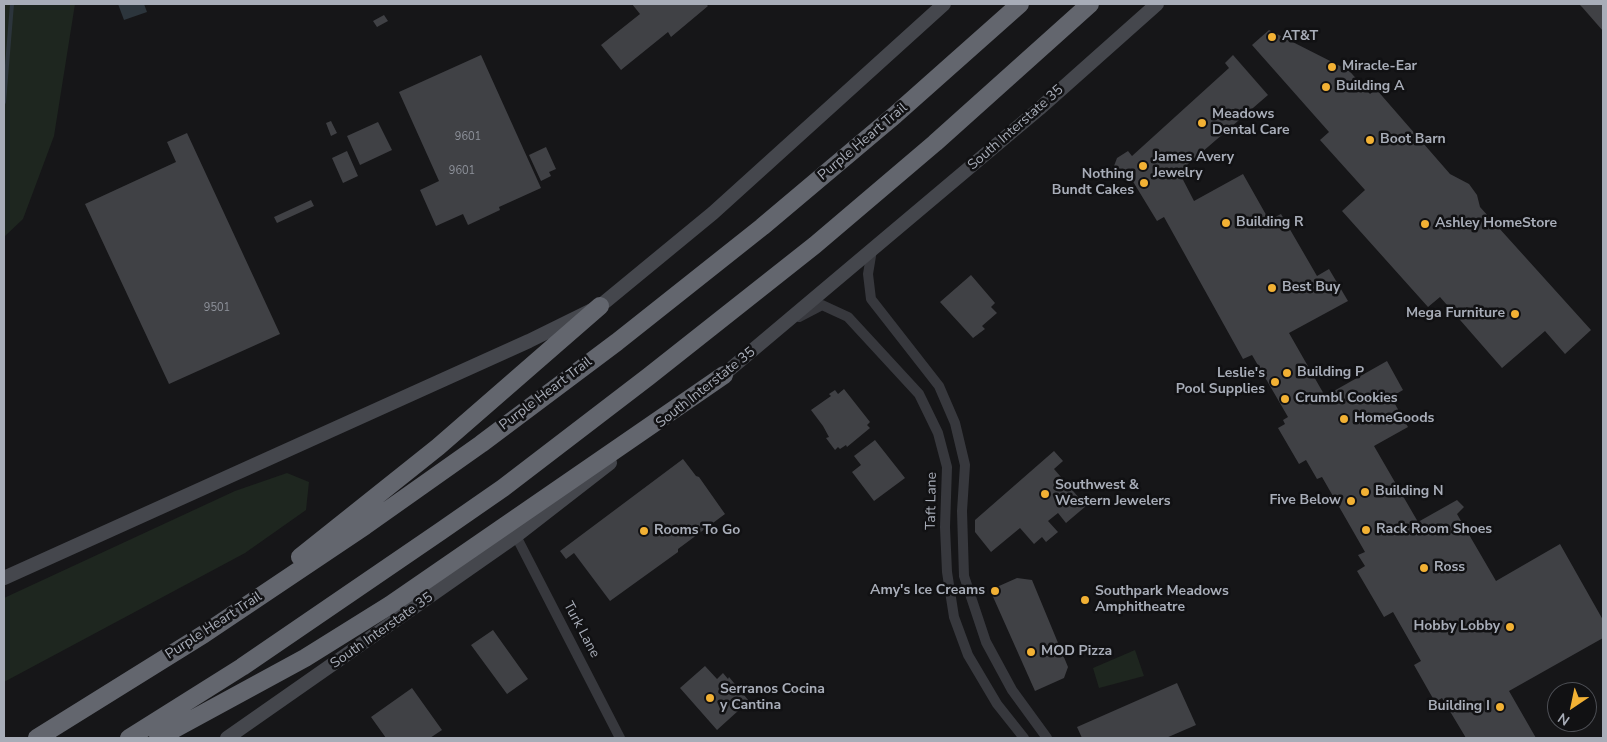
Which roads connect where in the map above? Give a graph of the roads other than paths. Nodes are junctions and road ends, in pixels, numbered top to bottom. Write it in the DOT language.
graph roads {
  1 [pos="944,4"];
  2 [pos="1020,4"];
  3 [pos="1090,4"];
  4 [pos="1158,4"];
  5 [pos="872,250"];
  6 [pos="600,306"];
  7 [pos="785,325"];
  8 [pos="724,375"];
  9 [pos="516,536"];
  10 [pos="4,578"];
  11 [pos="204,634"];
  12 [pos="37,738"];
  13 [pos="128,738"];
  14 [pos="158,738"];
  15 [pos="227,738"];
  16 [pos="620,738"];
  17 [pos="1024,738"];
  18 [pos="1046,738"];
  1 -- 6 [label="main road"];
  2 -- 11 [label="highway, Purple Heart Trail"];
  3 -- 13 [label="highway"];
  4 -- 5 [label="main road, South Interstate 35"];
  5 -- 7 [label="main road, South Interstate 35"];
  5 -- 18 [label="street"];
  6 -- 10 [label="main road"];
  6 -- 11 [label="highway"];
  7 -- 8 [label="main road, South Interstate 35"];
  7 -- 17 [label="street, Taft Lane"];
  8 -- 9 [label="main road, South Interstate 35"];
  8 -- 14 [label="highway"];
  9 -- 15 [label="main road, South Interstate 35"];
  9 -- 16 [label="street, Turk Lane"];
  11 -- 12 [label="highway, Purple Heart Trail"];
}
